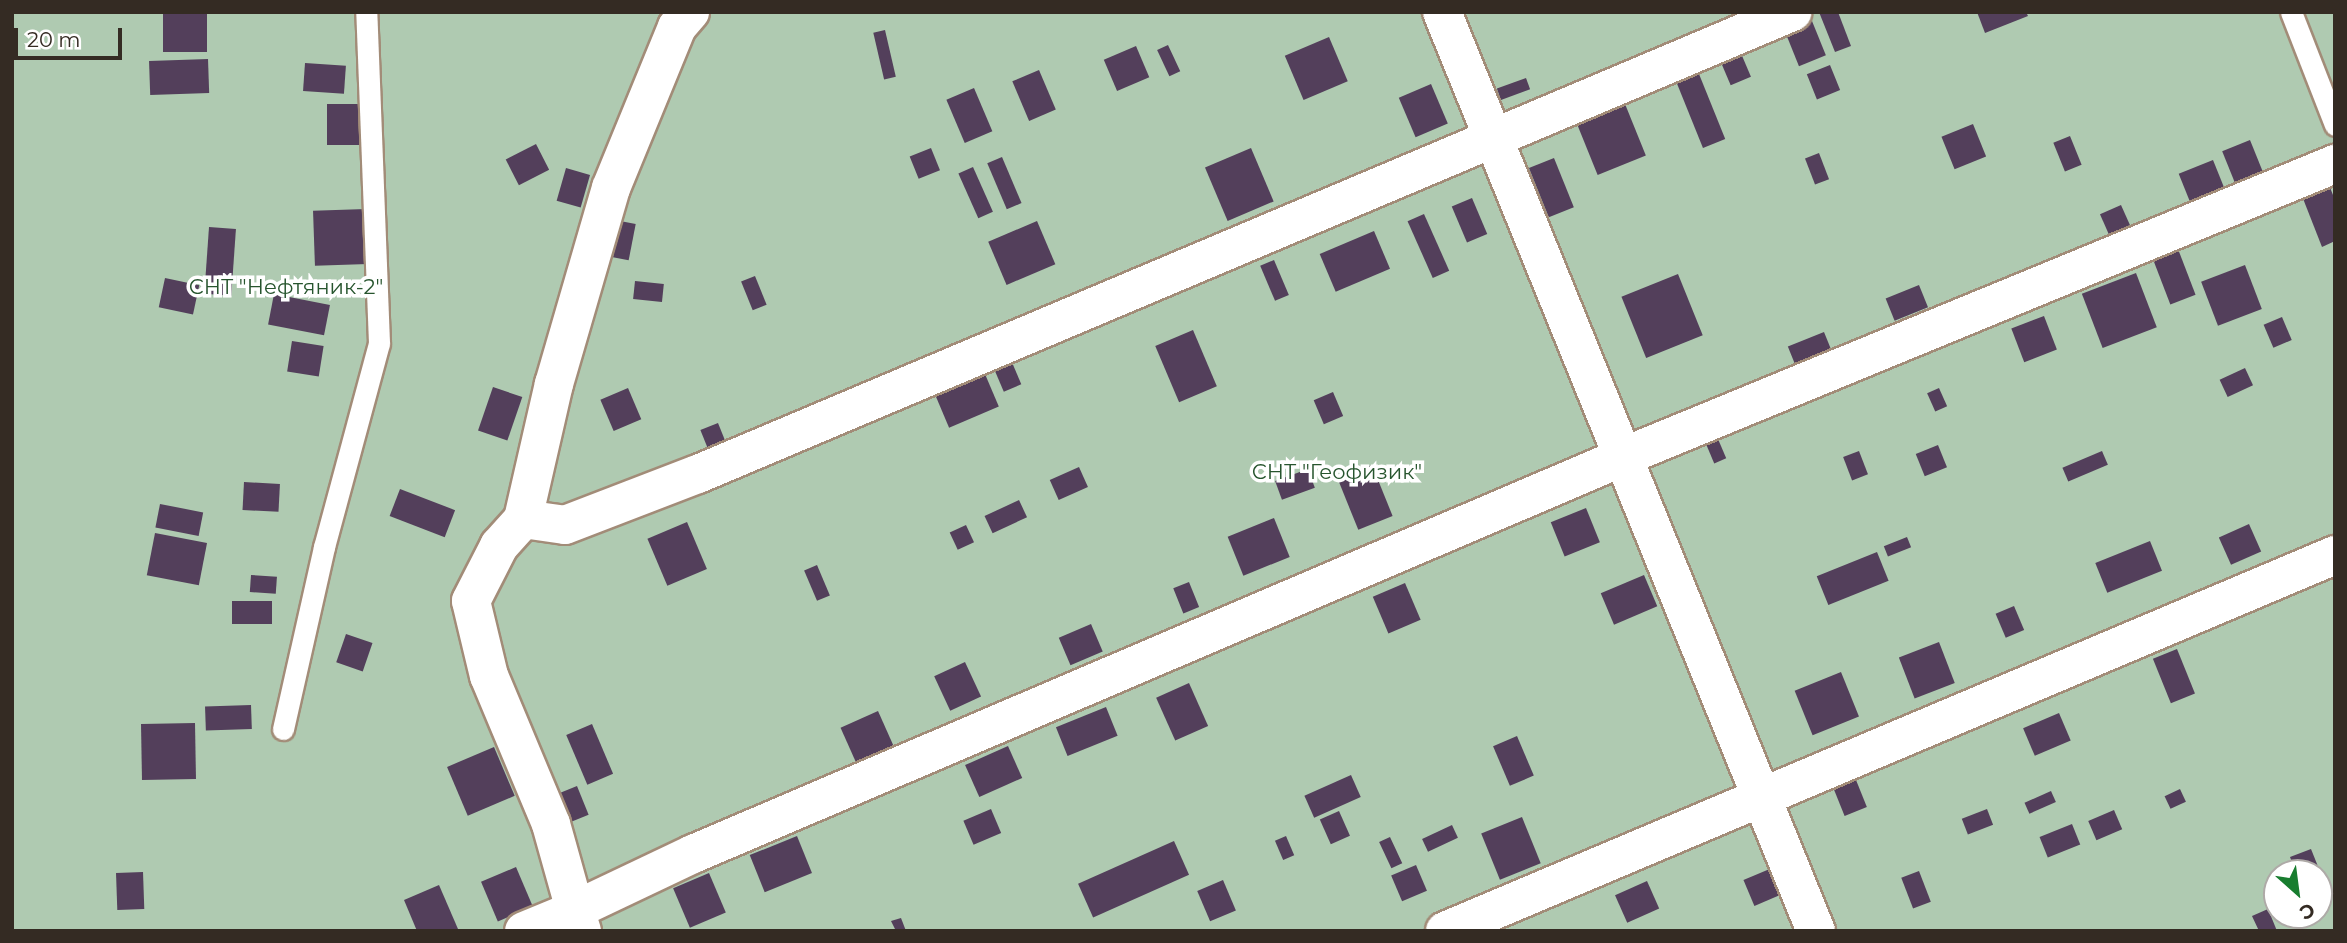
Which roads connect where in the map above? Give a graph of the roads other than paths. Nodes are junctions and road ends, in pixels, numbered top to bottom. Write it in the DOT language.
graph roads {
  1 [pos="366,12"];
  2 [pos="690,12"];
  3 [pos="1442,12"];
  4 [pos="1792,12"];
  5 [pos="2291,12"];
  6 [pos="2335,125"];
  7 [pos="1495,141"];
  8 [pos="2335,164"];
  9 [pos="1625,456"];
  10 [pos="523,519"];
  11 [pos="2335,555"];
  12 [pos="283,729"];
  13 [pos="1759,798"];
  14 [pos="579,920"];
  15 [pos="524,931"];
  16 [pos="1445,931"];
  17 [pos="1816,931"];
  1 -- 12 [label="lane"];
  2 -- 10 [label="street"];
  3 -- 7 [label="street"];
  4 -- 7 [label="street"];
  5 -- 6 [label="lane"];
  7 -- 9 [label="street"];
  7 -- 10 [label="street"];
  8 -- 9 [label="street"];
  9 -- 13 [label="street"];
  9 -- 14 [label="street"];
  10 -- 14 [label="street"];
  11 -- 13 [label="street"];
  13 -- 16 [label="street"];
  13 -- 17 [label="street"];
  14 -- 15 [label="street"];
}
